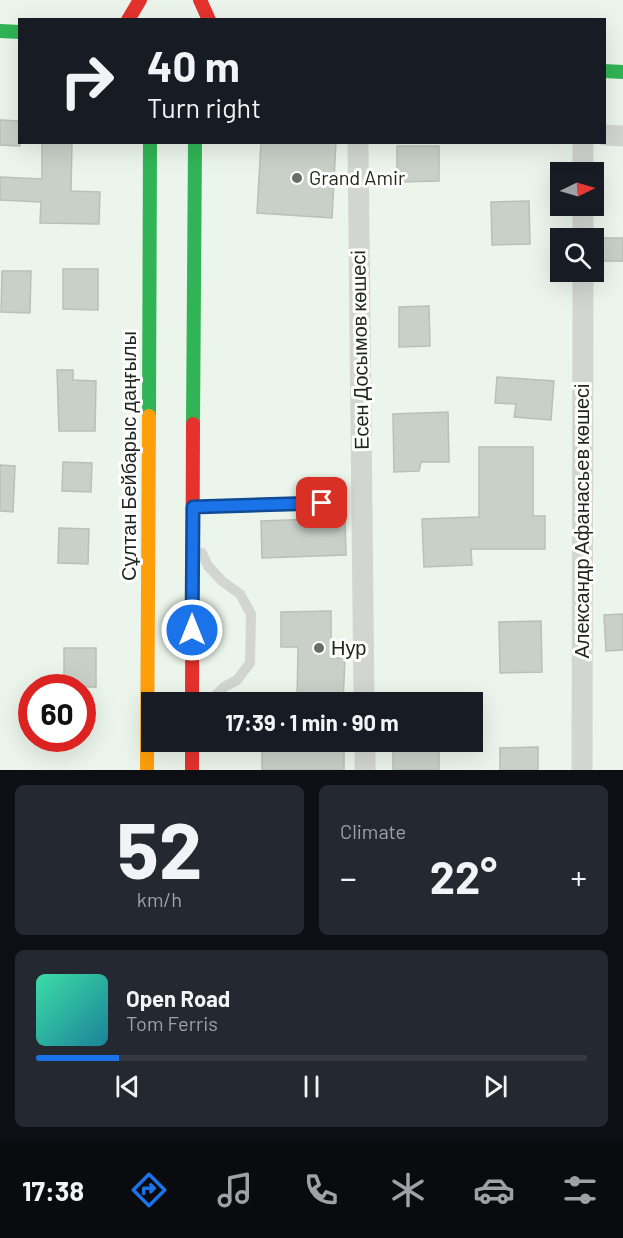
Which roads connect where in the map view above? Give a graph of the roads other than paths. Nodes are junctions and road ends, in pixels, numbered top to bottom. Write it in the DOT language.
graph roads {
  1 [pos="194,0"];
  2 [pos="200,0"];
  3 [pos="147,3"];
  4 [pos="130,18"];
  5 [pos="195,18"];
  6 [pos="208,18"];
  7 [pos="0,31"];
  8 [pos="18,32"];
  9 [pos="606,71"];
  10 [pos="623,72"];
  11 [pos="606,135"];
  12 [pos="623,136"];
  13 [pos="150,144"];
  14 [pos="195,144"];
  15 [pos="358,144"];
  16 [pos="583,144"];
  17 [pos="583,162"];
  18 [pos="583,282"];
  19 [pos="322,503"];
  20 [pos="193,507"];
  21 [pos="193,535"];
  22 [pos="192,692"];
  23 [pos="219,692"];
  24 [pos="364,692"];
  25 [pos="192,752"];
  26 [pos="365,752"];
  27 [pos="147,770"];
  28 [pos="192,770"];
  29 [pos="365,770"];
  30 [pos="582,770"];
  1 -- 5 [label="main road"];
  2 -- 6 [label="main road"];
  3 -- 4 [label="main road"];
  7 -- 8 [label="main road"];
  9 -- 10 [label="main road"];
  11 -- 12 [label="street"];
  13 -- 27 [label="main road, Сұлтан Бейбарыс даңғылы"];
  14 -- 20 [label="main road"];
  15 -- 24 [label="street, Есен Досымов көшесі"];
  16 -- 17 [label="street"];
  18 -- 30 [label="street, Александр Афанасьев көшесі"];
  19 -- 20 [label="lane"];
  20 -- 21 [label="main road"];
  21 -- 22 [label="main road"];
  21 -- 23 [label="lane"];
  25 -- 28 [label="main road"];
  26 -- 29 [label="street"];
}
